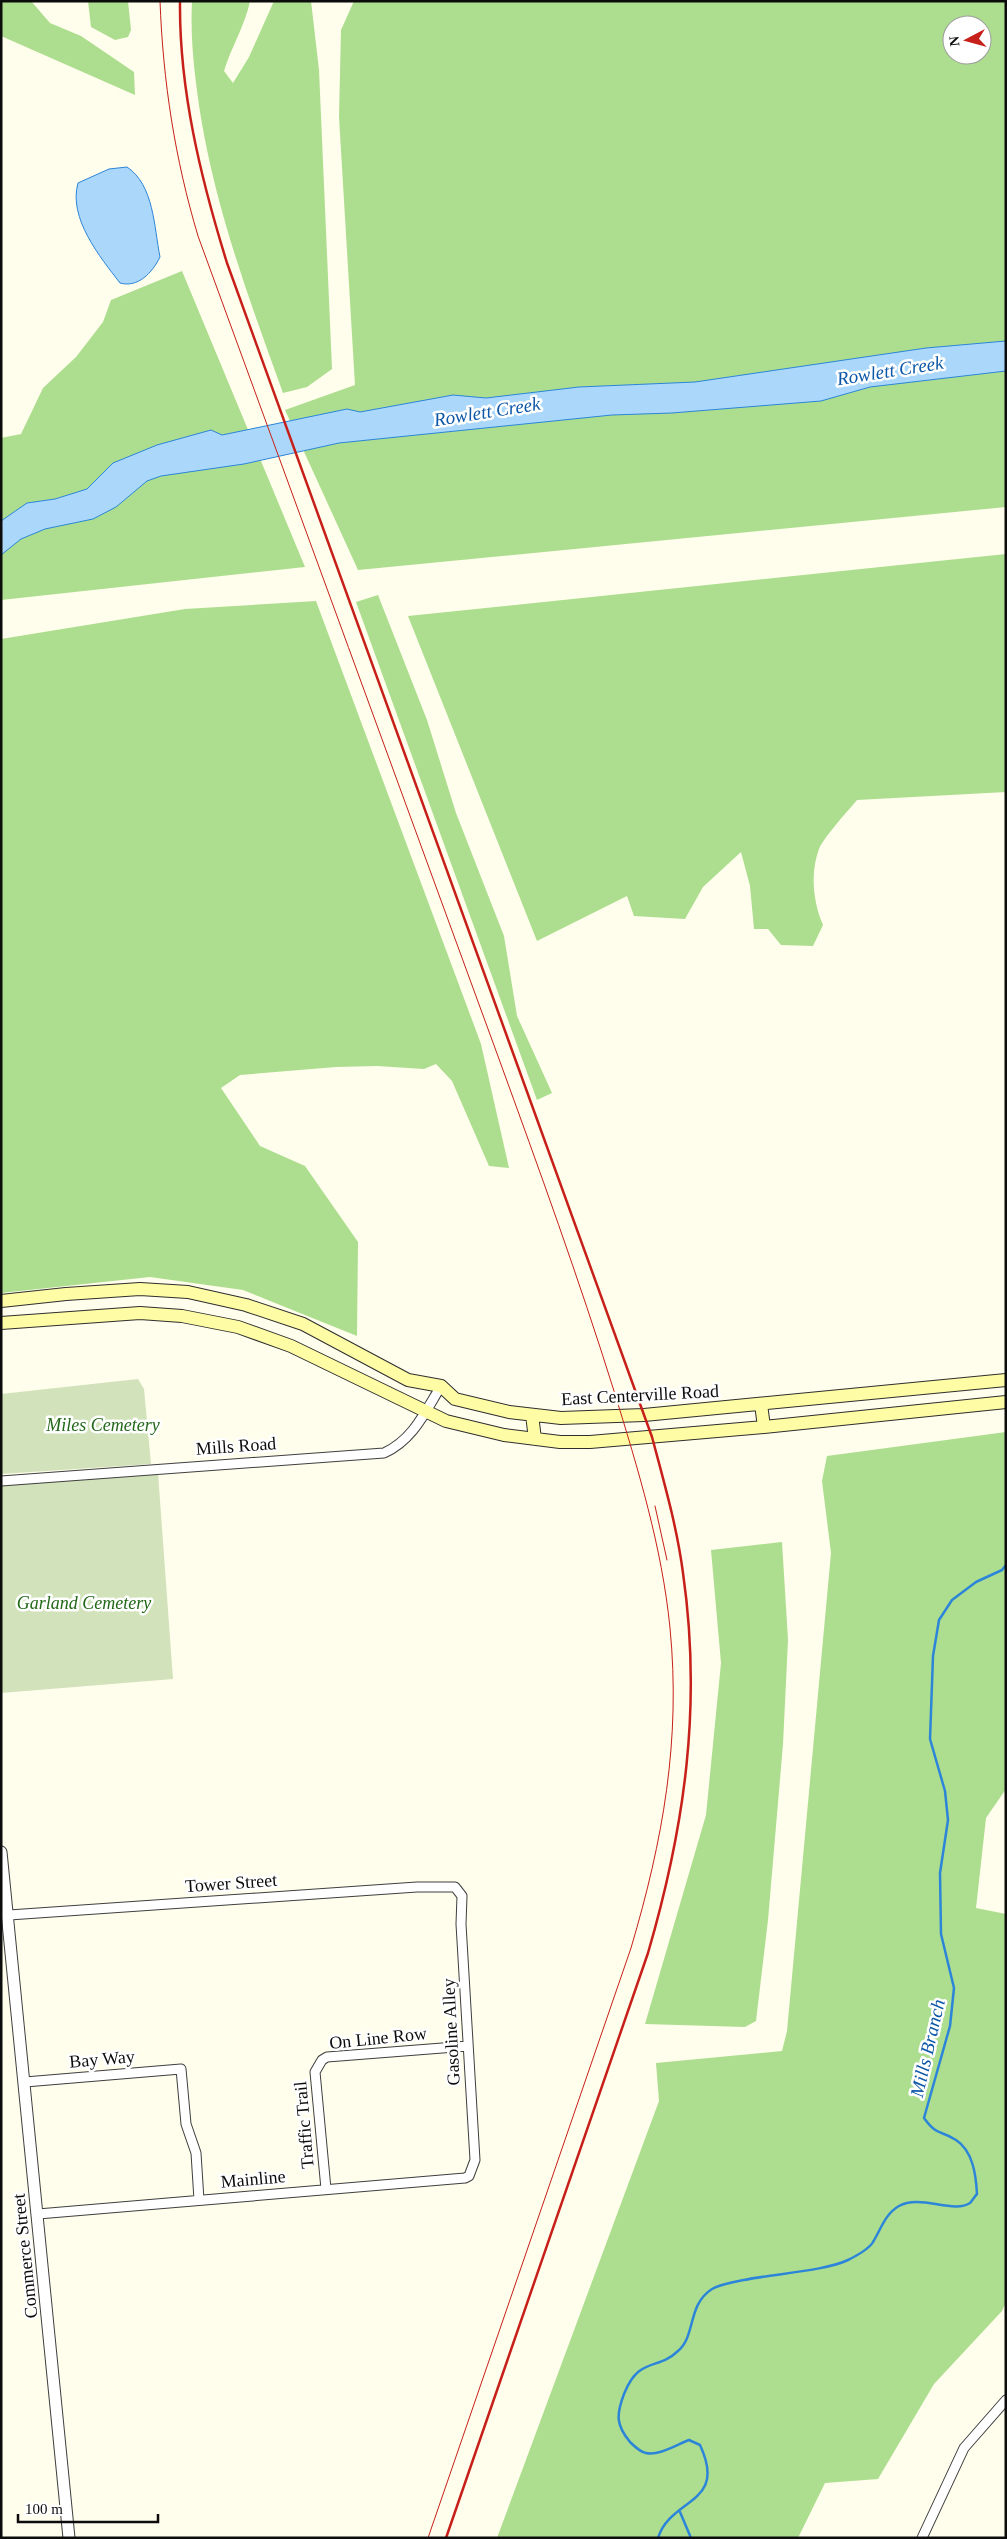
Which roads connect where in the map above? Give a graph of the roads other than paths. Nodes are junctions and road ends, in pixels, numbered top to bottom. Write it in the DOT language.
graph roads {
  1 [pos="1,1301"];
  2 [pos="1,1323"];
  3 [pos="1006,1380"];
  4 [pos="441,1386"];
  5 [pos="945,1386"];
  6 [pos="1006,1402"];
  7 [pos="761,1404"];
  8 [pos="948,1408"];
  9 [pos="424,1412"];
  10 [pos="532,1415"];
  11 [pos="764,1427"];
  12 [pos="536,1439"];
  13 [pos="1,1481"];
  14 [pos="1,1852"];
  15 [pos="455,1887"];
  16 [pos="9,1915"];
  17 [pos="468,2046"];
  18 [pos="322,2060"];
  19 [pos="24,2082"];
  20 [pos="469,2176"];
  21 [pos="326,2189"];
  22 [pos="199,2200"];
  23 [pos="38,2214"];
  24 [pos="1004,2404"];
  25 [pos="69,2538"];
  26 [pos="922,2538"];
  1 -- 4 [label="main road, East Centerville Road"];
  2 -- 9 [label="main road"];
  3 -- 5 [label="main road, East Centerville Road"];
  4 -- 9 [label="street, Mills Road"];
  4 -- 10 [label="main road, East Centerville Road"];
  5 -- 7 [label="main road, East Centerville Road"];
  5 -- 8 [label="main road"];
  6 -- 8 [label="main road"];
  7 -- 10 [label="main road, East Centerville Road"];
  7 -- 11 [label="main road"];
  8 -- 11 [label="main road"];
  9 -- 12 [label="main road"];
  9 -- 13 [label="street, Mills Road"];
  10 -- 12 [label="main road"];
  11 -- 12 [label="main road"];
  14 -- 16 [label="street, Commerce Street"];
  15 -- 16 [label="street, Tower Street"];
  15 -- 17 [label="street, Gasoline Alley"];
  16 -- 19 [label="street, Commerce Street"];
  17 -- 18 [label="street, On Line Row"];
  17 -- 20 [label="street, Gasoline Alley"];
  18 -- 21 [label="street, Traffic Trail"];
  19 -- 22 [label="street, Bay Way"];
  19 -- 23 [label="street, Commerce Street"];
  20 -- 21 [label="street, Mainline"];
  21 -- 22 [label="street, Mainline"];
  22 -- 23 [label="street, Mainline"];
  23 -- 25 [label="street, Commerce Street"];
  24 -- 26 [label="street"];
}
